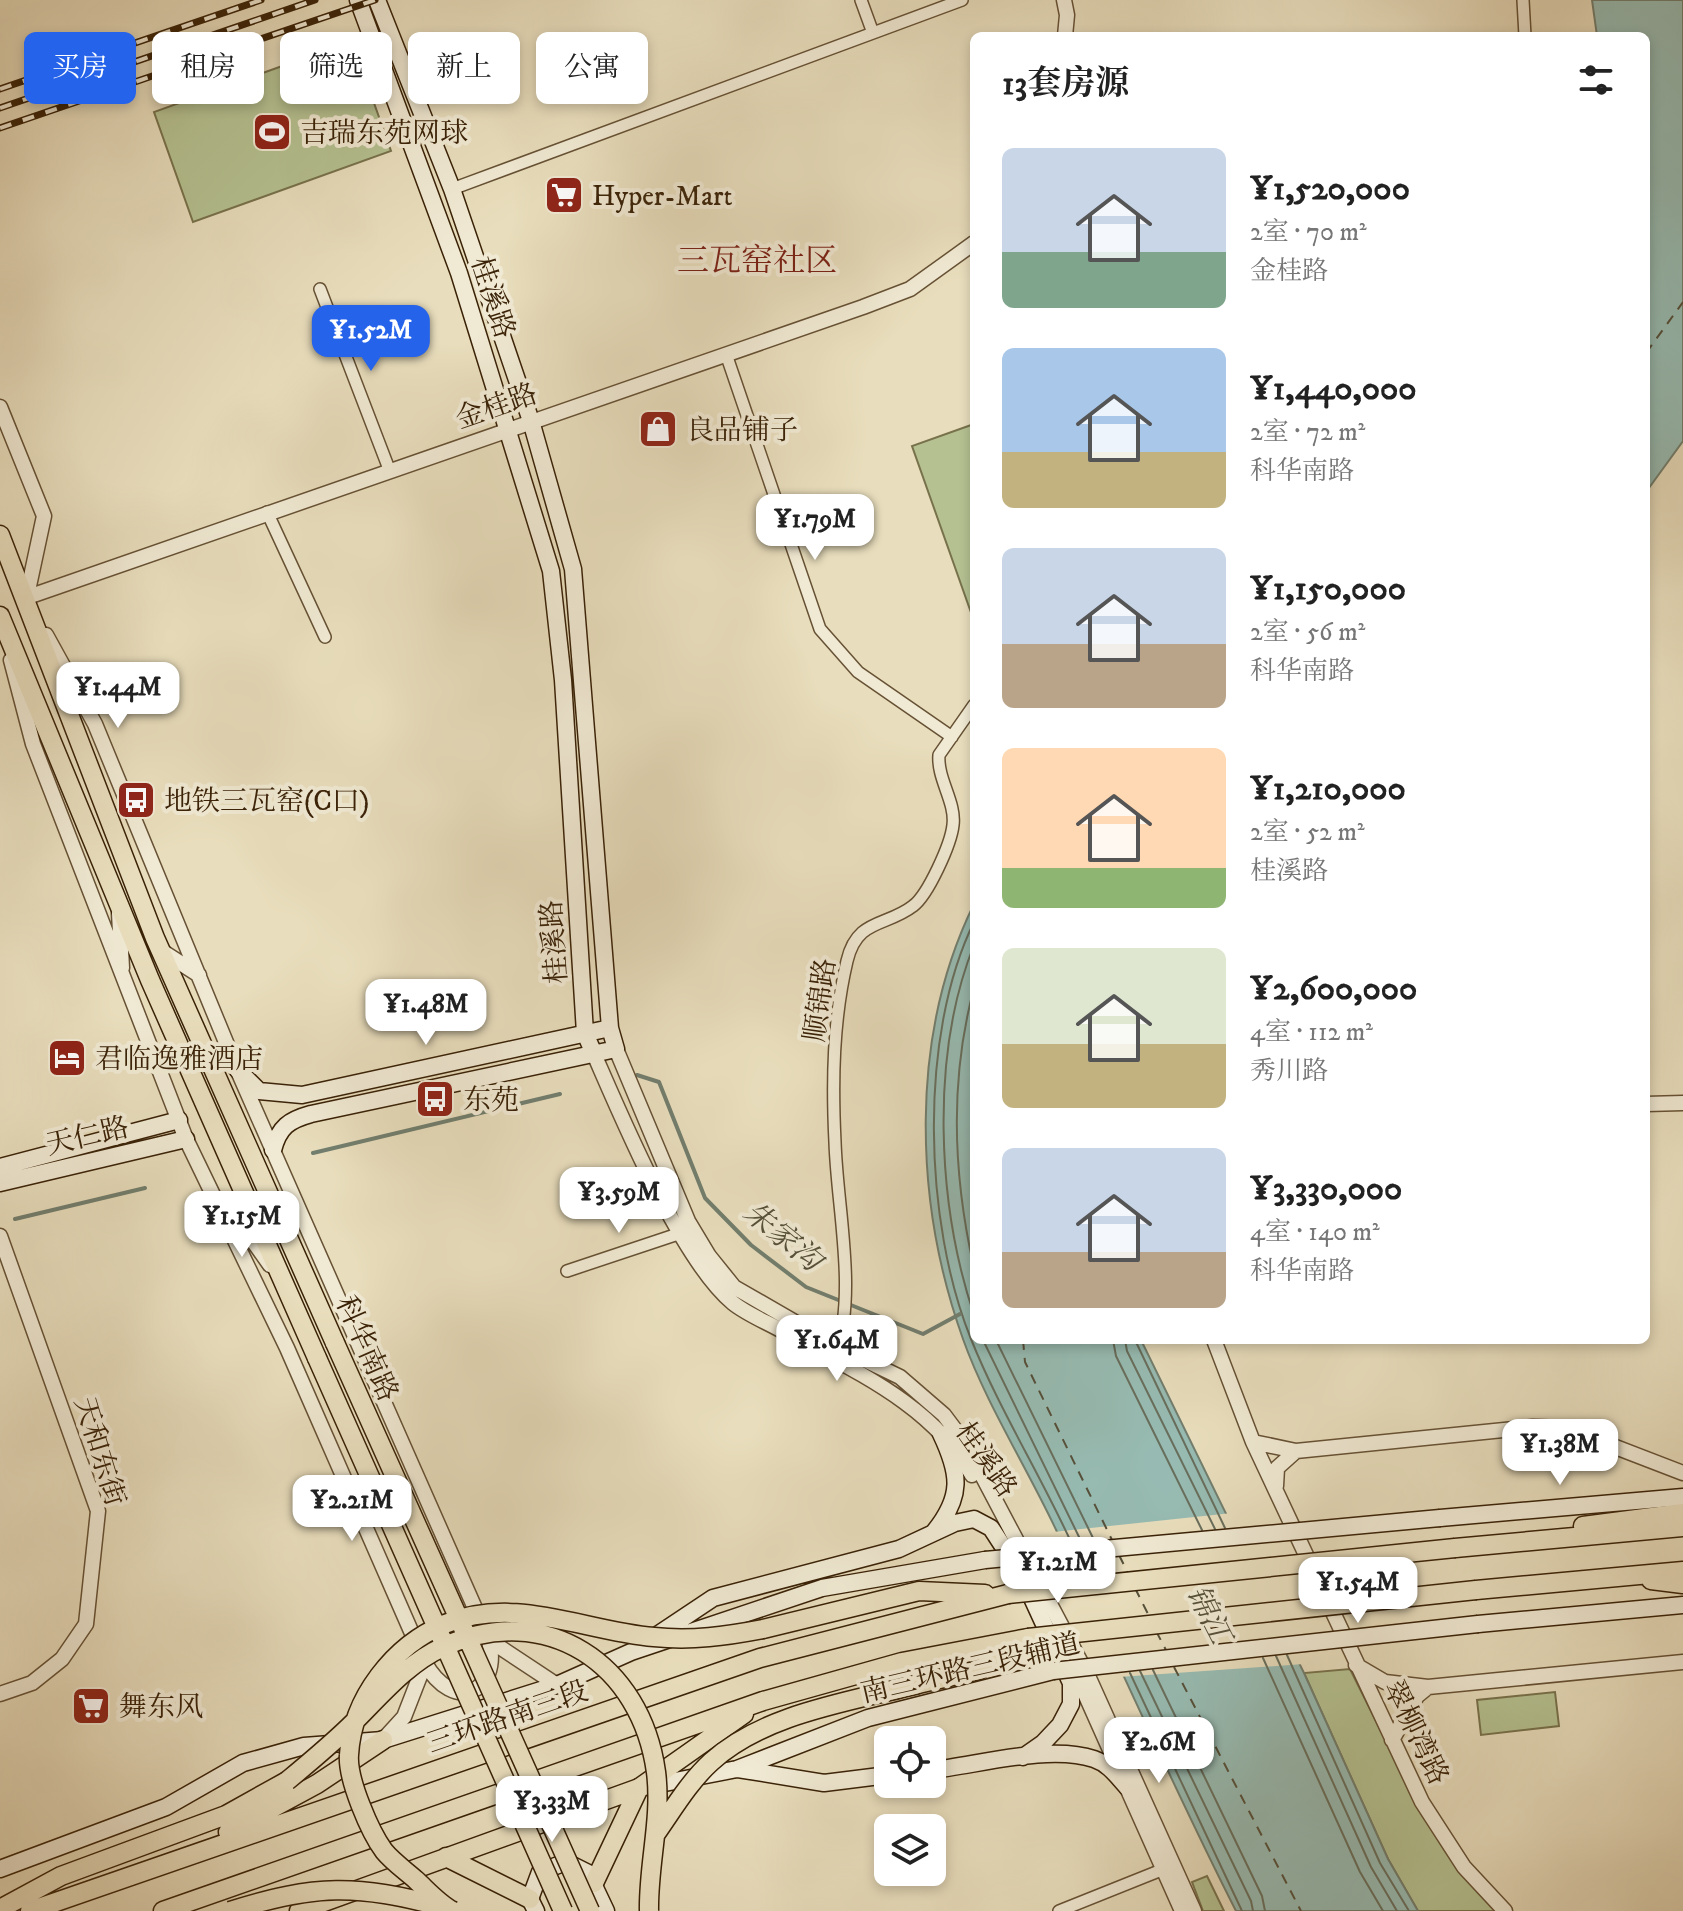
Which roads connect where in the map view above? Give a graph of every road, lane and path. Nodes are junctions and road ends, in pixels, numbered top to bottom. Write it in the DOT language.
graph roads {
  1 [pos="358,0"];
  2 [pos="377,0"];
  3 [pos="861,0"];
  4 [pos="962,0"];
  5 [pos="1064,0"];
  6 [pos="1523,0"];
  7 [pos="1065,32"];
  8 [pos="1525,32"];
  9 [pos="873,33"];
  10 [pos="452,189"];
  11 [pos="970,246"];
  12 [pos="320,289"];
  13 [pos="726,354"];
  14 [pos="0,407"];
  15 [pos="531,421"];
  16 [pos="510,428"];
  17 [pos="389,469"];
  18 [pos="267,512"];
  19 [pos="0,535"];
  20 [pos="25,598"];
  21 [pos="0,618"];
  22 [pos="325,637"];
  23 [pos="970,711"];
  24 [pos="952,737"];
  25 [pos="119,904"];
  26 [pos="160,950"];
  27 [pos="199,975"];
  28 [pos="123,982"];
  29 [pos="610,1028"];
  30 [pos="585,1033"];
  31 [pos="616,1049"];
  32 [pos="594,1054"];
  33 [pos="237,1069"];
  34 [pos="1683,1103"];
  35 [pos="1650,1104"];
  36 [pos="179,1120"];
  37 [pos="186,1139"];
  38 [pos="273,1150"];
  39 [pos="0,1167"];
  40 [pos="0,1183"];
  41 [pos="298,1206"];
  42 [pos="221,1213"];
  43 [pos="681,1233"];
  44 [pos="0,1236"];
  45 [pos="290,1241"];
  46 [pos="567,1271"];
  47 [pos="285,1285"];
  48 [pos="1216,1344"];
  49 [pos="836,1353"];
  50 [pos="941,1434"];
  51 [pos="1253,1442"];
  52 [pos="1296,1451"];
  53 [pos="1683,1473"];
  54 [pos="1276,1491"];
  55 [pos="1683,1497"];
  56 [pos="1683,1513"];
  57 [pos="1683,1527"];
  58 [pos="930,1537"];
  59 [pos="1498,1544"];
  60 [pos="1683,1571"];
  61 [pos="1628,1577"];
  62 [pos="1683,1584"];
  63 [pos="1008,1594"];
  64 [pos="1683,1605"];
  65 [pos="1028,1638"];
  66 [pos="489,1640"];
  67 [pos="631,1652"];
  68 [pos="1683,1662"];
  69 [pos="425,1663"];
  70 [pos="1355,1665"];
  71 [pos="557,1685"];
  72 [pos="1428,1687"];
  73 [pos="0,1694"];
  74 [pos="763,1701"];
  75 [pos="383,1740"];
  76 [pos="1392,1740"];
  77 [pos="1023,1757"];
  78 [pos="946,1768"];
  79 [pos="737,1769"];
  80 [pos="874,1777"];
  81 [pos="1127,1787"];
  82 [pos="639,1788"];
  83 [pos="655,1835"];
  84 [pos="182,1857"];
  85 [pos="446,1857"];
  86 [pos="0,1869"];
  87 [pos="1164,1869"];
  88 [pos="594,1883"];
  89 [pos="533,1905"];
  90 [pos="0,1909"];
  91 [pos="450,1910"];
  92 [pos="30,1911"];
  93 [pos="163,1911"];
  94 [pos="230,1911"];
  95 [pos="299,1911"];
  96 [pos="563,1911"];
  97 [pos="590,1911"];
  98 [pos="606,1911"];
  99 [pos="649,1911"];
  100 [pos="1059,1911"];
  101 [pos="1182,1911"];
  102 [pos="1194,1911"];
  103 [pos="1505,1911"];
  1 -- 16 [label="main road, 桂溪路"];
  2 -- 10 [label="main road, 桂溪路"];
  3 -- 9 [label="street"];
  4 -- 9 [label="street"];
  5 -- 7 [label="street"];
  6 -- 8 [label="street"];
  9 -- 10 [label="street"];
  10 -- 15 [label="main road, 桂溪路"];
  11 -- 13 [label="street, 金桂路"];
  12 -- 17 [label="street"];
  13 -- 15 [label="street, 金桂路"];
  13 -- 24 [label="street"];
  14 -- 20 [label="street"];
  15 -- 16 [label="street, 金桂路"];
  15 -- 29 [label="main road, 桂溪路"];
  16 -- 17 [label="street, 金桂路"];
  16 -- 30 [label="main road, 桂溪路"];
  17 -- 18 [label="street, 金桂路"];
  18 -- 20 [label="street, 金桂路"];
  18 -- 22 [label="street"];
  19 -- 20 [label="main road, 科华南路"];
  20 -- 26 [label="main road, 科华南路"];
  20 -- 27 [label="street"];
  21 -- 25 [label="main road, 科华南路"];
  21 -- 28 [label="street"];
  23 -- 24 [label="street, 顺锦路"];
  24 -- 49 [label="street, 顺锦路"];
  25 -- 28 [label="street"];
  25 -- 47 [label="main road, 科华南路"];
  26 -- 27 [label="street"];
  26 -- 45 [label="main road, 科华南路"];
  27 -- 33 [label="street"];
  28 -- 36 [label="street"];
  29 -- 30 [label="main road"];
  29 -- 31 [label="main road, 桂溪路"];
  30 -- 32 [label="main road, 桂溪路"];
  30 -- 33 [label="main road"];
  31 -- 32 [label="main road"];
  31 -- 49 [label="street, 桂溪路"];
  32 -- 38 [label="main road"];
  32 -- 43 [label="street, 桂溪路"];
  33 -- 38 [label="street"];
  34 -- 35 [label="street"];
  36 -- 37 [label="street"];
  36 -- 39 [label="main road, 天仁路"];
  37 -- 40 [label="main road, 天仁路"];
  37 -- 42 [label="street"];
  38 -- 41 [label="street"];
  41 -- 45 [label="street"];
  41 -- 66 [label="street"];
  42 -- 47 [label="street"];
  42 -- 69 [label="street"];
  43 -- 46 [label="street"];
  43 -- 49 [label="street, 桂溪路"];
  44 -- 73 [label="street, 天和东街"];
  45 -- 97 [label="main road, 科华南路, bridge"];
  47 -- 96 [label="main road, 科华南路, bridge"];
  48 -- 51 [label="street, 翠柳湾路"];
  49 -- 50 [label="street, 桂溪路"];
  49 -- 102 [label="street, 桂溪路"];
  50 -- 58 [label="main road"];
  50 -- 81 [label="street, 桂溪路"];
  51 -- 52 [label="street"];
  51 -- 54 [label="street, 翠柳湾路"];
  52 -- 53 [label="street"];
  52 -- 54 [label="street"];
  54 -- 70 [label="street, 翠柳湾路"];
  55 -- 67 [label="main road, bridge"];
  56 -- 59 [label="main road"];
  57 -- 59 [label="main road"];
  58 -- 67 [label="main road"];
  58 -- 77 [label="main road"];
  59 -- 63 [label="main road, bridge"];
  60 -- 61 [label="main road"];
  61 -- 62 [label="main road"];
  61 -- 65 [label="main road, bridge"];
  63 -- 84 [label="main road, 三环路南三段"];
  63 -- 91 [label="main road, bridge"];
  64 -- 79 [label="main road, 南三环路三段辅道, bridge"];
  65 -- 74 [label="main road"];
  65 -- 83 [label="main road, bridge"];
  66 -- 69 [label="street"];
  66 -- 71 [label="street"];
  67 -- 71 [label="main road"];
  68 -- 72 [label="street"];
  69 -- 75 [label="street"];
  70 -- 72 [label="street"];
  70 -- 76 [label="street, 翠柳湾路"];
  71 -- 75 [label="main road"];
  72 -- 76 [label="street"];
  74 -- 82 [label="main road"];
  74 -- 93 [label="main road"];
  75 -- 84 [label="main road"];
  75 -- 86 [label="main road"];
  76 -- 103 [label="street, 翠柳湾路"];
  77 -- 78 [label="main road"];
  77 -- 81 [label="main road"];
  79 -- 80 [label="main road"];
  79 -- 82 [label="main road, 南三环路三段辅道"];
  81 -- 87 [label="street, 桂溪路"];
  82 -- 85 [label="main road, 南三环路三段辅道"];
  82 -- 88 [label="main road"];
  83 -- 90 [label="main road, bridge"];
  83 -- 99 [label="main road, bridge"];
  84 -- 92 [label="main road, 三环路南三段"];
  85 -- 89 [label="main road"];
  85 -- 95 [label="main road, 南三环路三段辅道"];
  87 -- 100 [label="street"];
  87 -- 101 [label="street, 桂溪路"];
  88 -- 89 [label="main road"];
  88 -- 98 [label="main road"];
  91 -- 94 [label="main road, bridge"];
}
